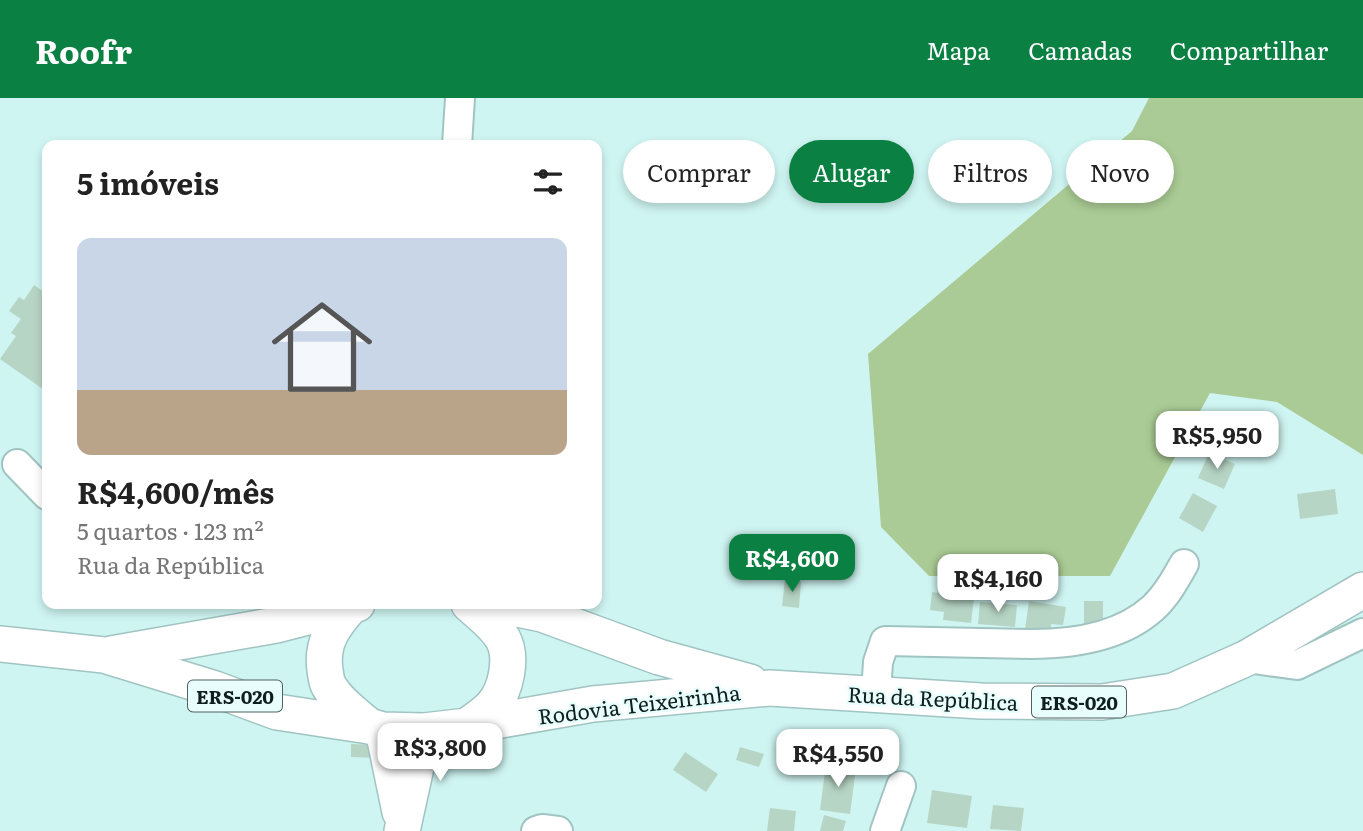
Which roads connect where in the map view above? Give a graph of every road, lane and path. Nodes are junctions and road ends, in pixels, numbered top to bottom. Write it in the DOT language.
graph roads {
  1 [pos="460,98"];
  2 [pos="457,140"];
  3 [pos="17,464"];
  4 [pos="42,490"];
  5 [pos="1184,564"];
  6 [pos="1363,590"];
  7 [pos="338,609"];
  8 [pos="350,609"];
  9 [pos="475,609"];
  10 [pos="518,609"];
  11 [pos="1363,633"];
  12 [pos="0,644"];
  13 [pos="104,655"];
  14 [pos="1247,658"];
  15 [pos="770,688"];
  16 [pos="876,693"];
  17 [pos="467,726"];
  18 [pos="376,728"];
  19 [pos="424,731"];
  20 [pos="901,786"];
  21 [pos="402,827"];
  22 [pos="536,831"];
  23 [pos="558,831"];
  24 [pos="885,831"];
  1 -- 2 [label="street"];
  3 -- 4 [label="street"];
  5 -- 16 [label="street"];
  6 -- 14 [label="main road, Rua da República / ERS-020"];
  7 -- 13 [label="main road, Rodovia Teixeirinha / ERS-020"];
  8 -- 18 [label="main road"];
  9 -- 17 [label="main road"];
  10 -- 15 [label="main road, Rodovia Teixeirinha / ERS-020"];
  11 -- 14 [label="street"];
  12 -- 13 [label="main road, Rodovia Teixeirinha / ERS-020"];
  13 -- 18 [label="main road, Rodovia Teixeirinha / ERS-020"];
  14 -- 16 [label="main road, Rua da República / ERS-020"];
  15 -- 16 [label="main road, Rua da República / ERS-020"];
  15 -- 17 [label="main road, Rodovia Teixeirinha / ERS-020"];
  17 -- 19 [label="main road, Rodovia Teixeirinha / ERS-020"];
  18 -- 19 [label="main road, Rodovia Teixeirinha / ERS-020"];
  18 -- 21 [label="main road"];
  19 -- 21 [label="main road"];
  20 -- 24 [label="street"];
  22 -- 23 [label="street"];
}
